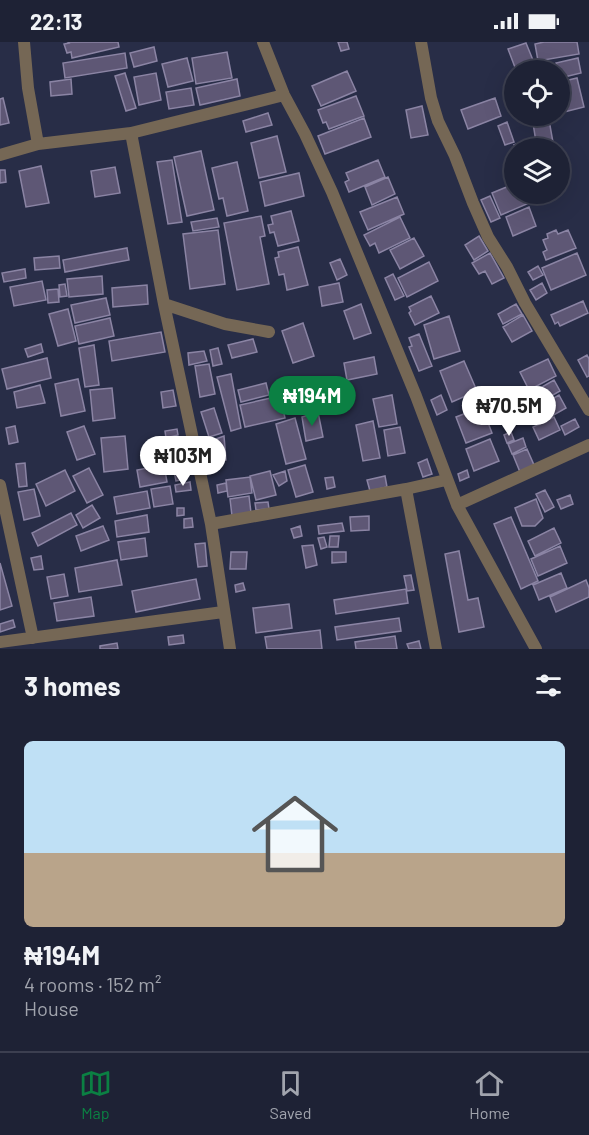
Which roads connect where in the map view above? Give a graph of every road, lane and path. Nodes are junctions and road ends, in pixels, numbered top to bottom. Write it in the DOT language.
graph roads {
  1 [pos="24,42"];
  2 [pos="263,42"];
  3 [pos="421,42"];
  4 [pos="284,95"];
  5 [pos="131,133"];
  6 [pos="38,144"];
  7 [pos="0,155"];
  8 [pos="164,304"];
  9 [pos="269,333"];
  10 [pos="589,410"];
  11 [pos="589,445"];
  12 [pos="446,480"];
  13 [pos="0,485"];
  14 [pos="406,489"];
  15 [pos="457,506"];
  16 [pos="211,524"];
  17 [pos="223,612"];
  18 [pos="33,638"];
  19 [pos="0,642"];
  20 [pos="230,649"];
  21 [pos="436,649"];
  22 [pos="536,649"];
  1 -- 6 [label="street"];
  2 -- 4 [label="street"];
  3 -- 10 [label="street"];
  4 -- 5 [label="street"];
  4 -- 12 [label="street"];
  5 -- 6 [label="street"];
  5 -- 8 [label="street"];
  6 -- 7 [label="street"];
  8 -- 9 [label="street"];
  8 -- 16 [label="street"];
  11 -- 15 [label="street"];
  12 -- 14 [label="street"];
  12 -- 15 [label="street"];
  13 -- 18 [label="street"];
  14 -- 16 [label="street"];
  14 -- 21 [label="street"];
  15 -- 22 [label="street"];
  16 -- 17 [label="street"];
  17 -- 18 [label="street"];
  17 -- 20 [label="street"];
  18 -- 19 [label="street"];
}
